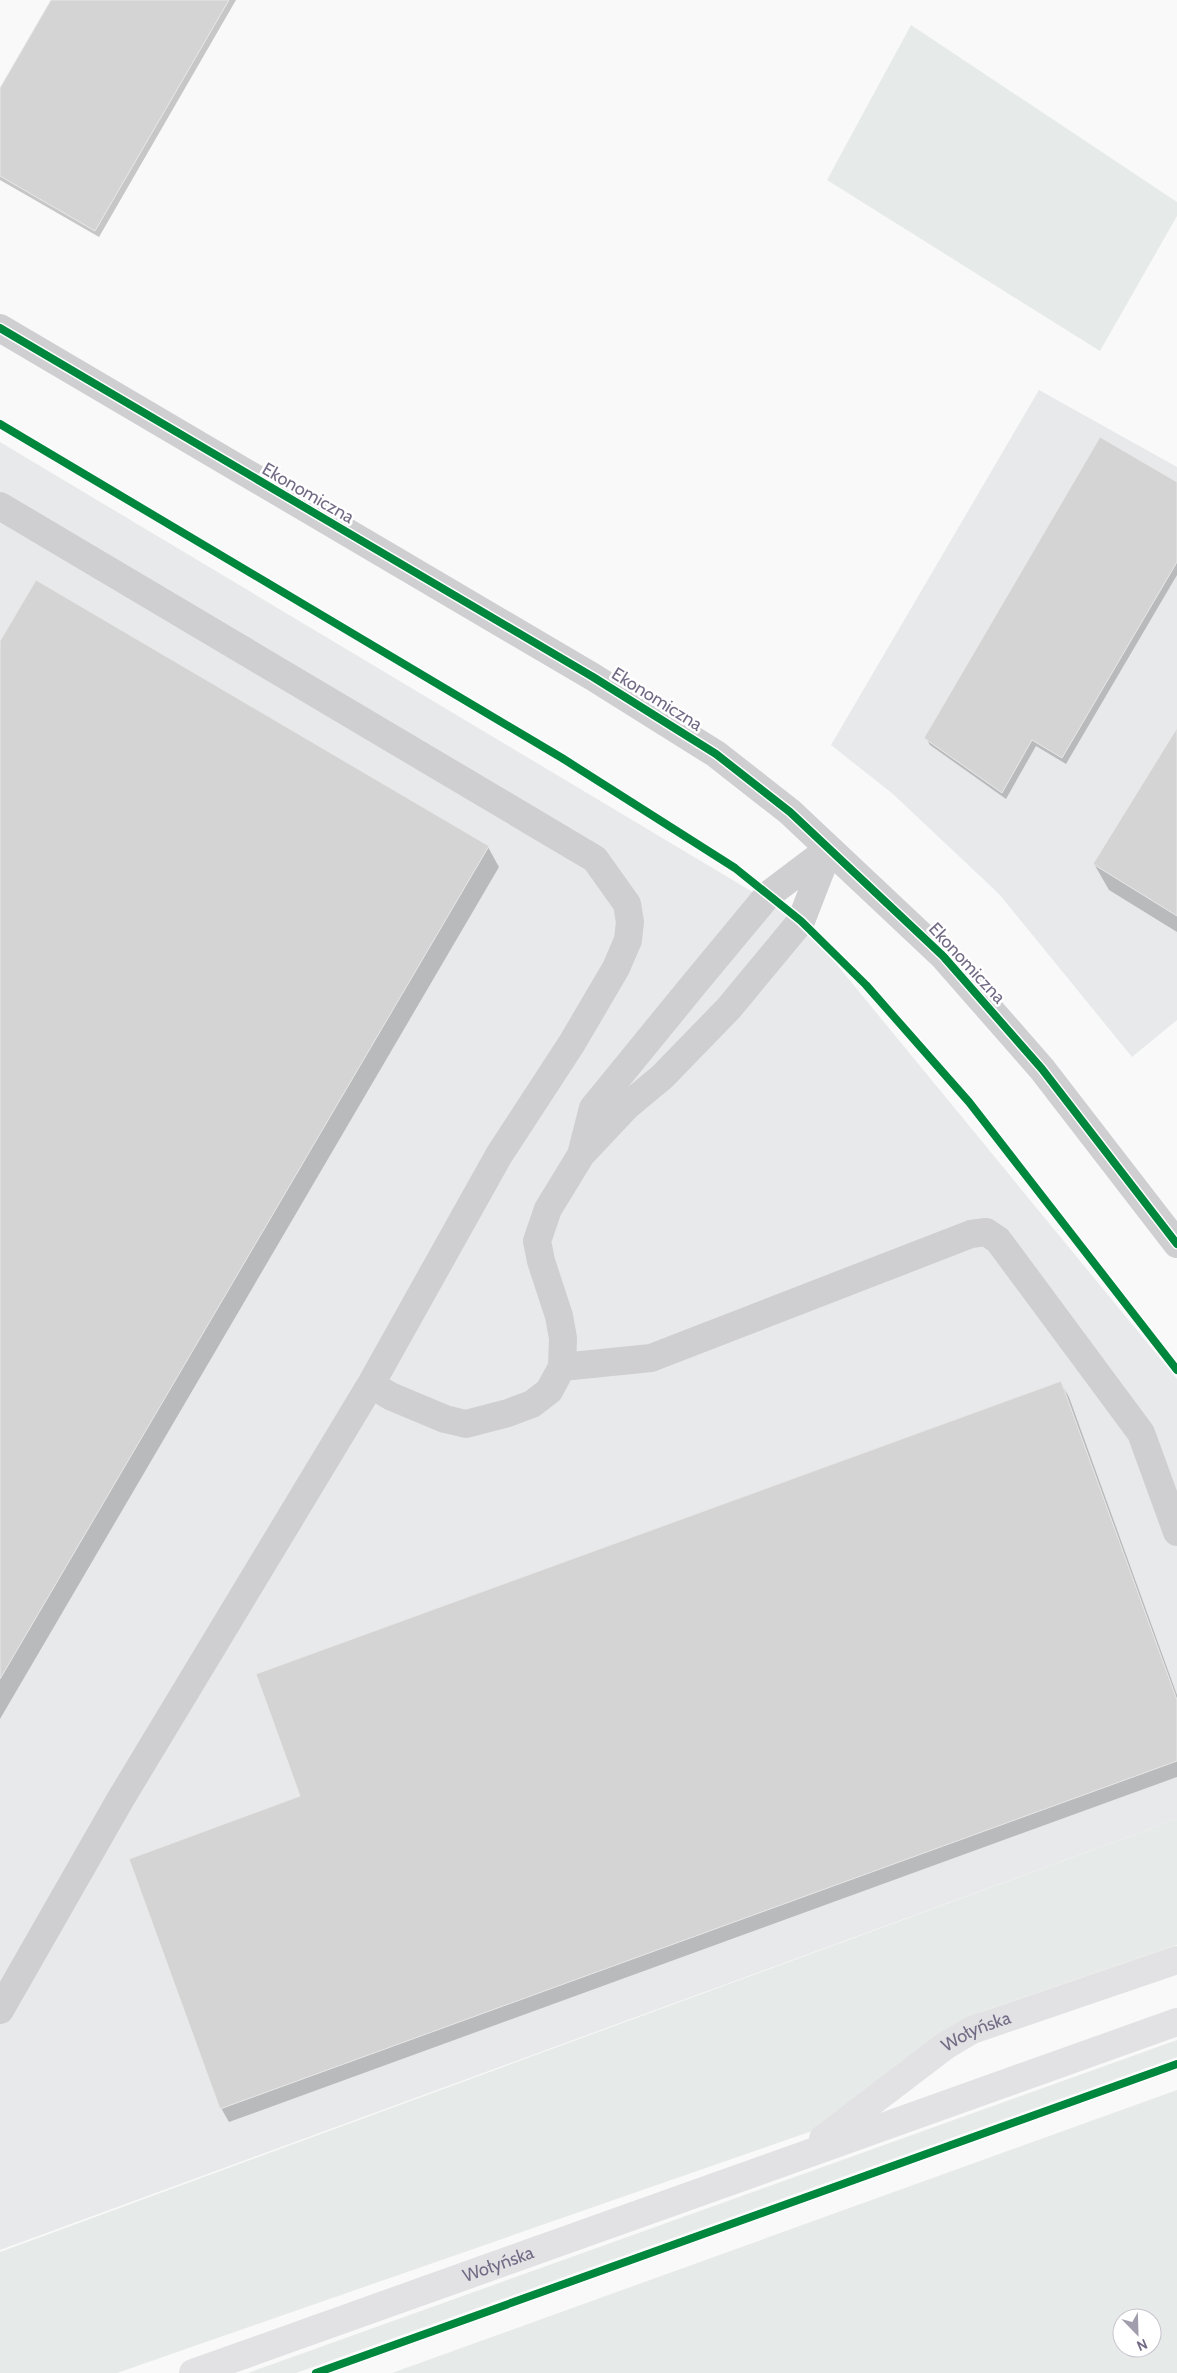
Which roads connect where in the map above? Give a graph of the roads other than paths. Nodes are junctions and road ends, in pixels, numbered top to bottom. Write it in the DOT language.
graph roads {
  1 [pos="0,328"];
  2 [pos="0,506"];
  3 [pos="829,849"];
  4 [pos="581,1155"];
  5 [pos="1177,1244"];
  6 [pos="562,1367"];
  7 [pos="371,1384"];
  8 [pos="1177,1532"];
  9 [pos="1177,1960"];
  10 [pos="0,2010"];
  11 [pos="1177,2022"];
  12 [pos="802,2155"];
  13 [pos="193,2373"];
  1 -- 3 [label="street, Ekonomiczna"];
  2 -- 7 [label="street"];
  3 -- 4 [label="street"];
  3 -- 4 [label="street"];
  3 -- 5 [label="street, Ekonomiczna"];
  4 -- 6 [label="street"];
  6 -- 7 [label="street"];
  6 -- 8 [label="street"];
  7 -- 10 [label="street"];
  9 -- 12 [label="main road, Wołyńska"];
  11 -- 12 [label="main road, Wołyńska"];
  12 -- 13 [label="main road, Wołyńska"];
}
